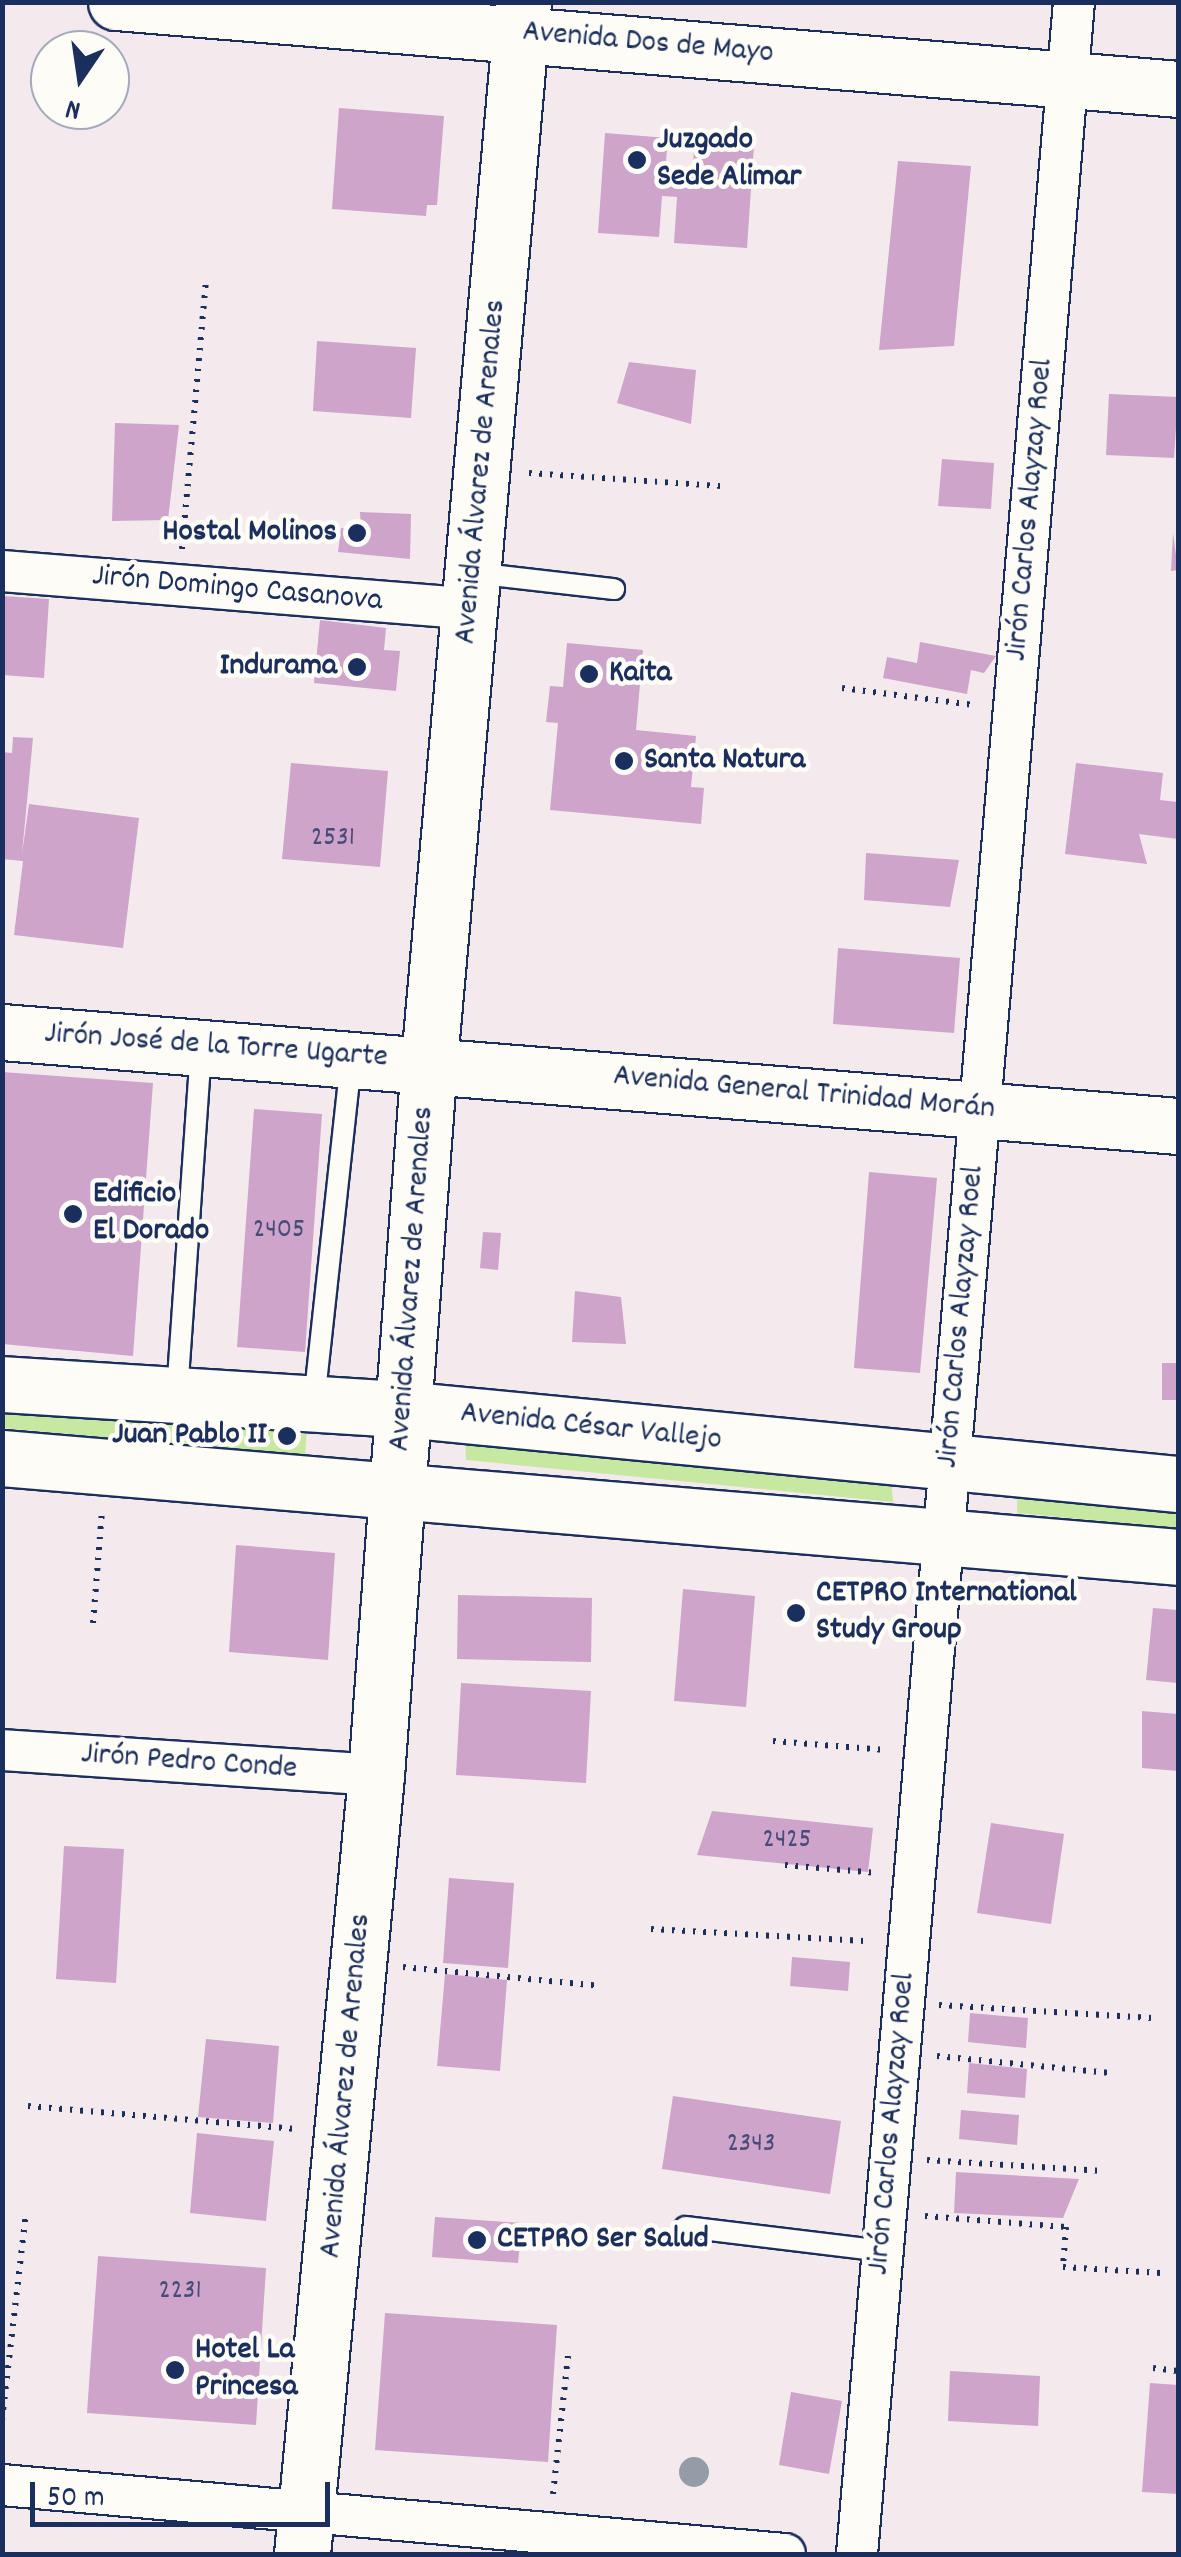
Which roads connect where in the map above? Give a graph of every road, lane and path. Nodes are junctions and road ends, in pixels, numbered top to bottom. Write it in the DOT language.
graph roads {
  1 [pos="116,2"];
  2 [pos="1074,2"];
  3 [pos="522,18"];
  4 [pos="1067,80"];
  5 [pos="1178,89"];
  6 [pos="206,281"];
  7 [pos="482,470"];
  8 [pos="722,486"];
  9 [pos="2,571"];
  10 [pos="179,585"];
  11 [pos="614,589"];
  12 [pos="472,591"];
  13 [pos="842,688"];
  14 [pos="1014,710"];
  15 [pos="2,1032"];
  16 [pos="201,1046"];
  17 [pos="351,1056"];
  18 [pos="430,1061"];
  19 [pos="979,1109"];
  20 [pos="1178,1126"];
  21 [pos="2,1384"];
  22 [pos="177,1394"];
  23 [pos="314,1404"];
  24 [pos="403,1409"];
  25 [pos="2,1458"];
  26 [pos="949,1464"];
  27 [pos="105,1466"];
  28 [pos="1178,1484"];
  29 [pos="398,1490"];
  30 [pos="943,1535"];
  31 [pos="1178,1557"];
  32 [pos="92,1623"];
  33 [pos="773,1740"];
  34 [pos="2,1750"];
  35 [pos="924,1754"];
  36 [pos="376,1776"];
  37 [pos="784,1865"];
  38 [pos="914,1876"];
  39 [pos="651,1929"];
  40 [pos="908,1943"];
  41 [pos="357,1962"];
  42 [pos="601,1986"];
  43 [pos="904,2002"];
  44 [pos="1153,2018"];
  45 [pos="899,2053"];
  46 [pos="1110,2072"];
  47 [pos="28,2106"];
  48 [pos="343,2134"];
  49 [pos="890,2157"];
  50 [pos="1100,2172"];
  51 [pos="26,2213"];
  52 [pos="685,2227"];
  53 [pos="884,2232"];
  54 [pos="1160,2273"];
  55 [pos="568,2356"];
  56 [pos="1153,2368"];
  57 [pos="1178,2371"];
  58 [pos="2,2420"];
  59 [pos="2,2485"];
  60 [pos="304,2534"];
  61 [pos="549,2534"];
  62 [pos="785,2554"];
  63 [pos="856,2554"];
  1 -- 3 [label="main road, Avenida Dos de Mayo"];
  2 -- 4 [label="street, Jirón Carlos Alayzay Roel"];
  3 -- 4 [label="main road, Avenida Dos de Mayo"];
  3 -- 7 [label="main road, Avenida Álvarez de Arenales"];
  4 -- 5 [label="main road, Avenida Dos de Mayo"];
  4 -- 14 [label="street, Jirón Carlos Alayzay Roel"];
  6 -- 10 [label="path"];
  7 -- 8 [label="path"];
  7 -- 12 [label="main road, Avenida Álvarez de Arenales"];
  9 -- 10 [label="street, Jirón Domingo Casanova"];
  10 -- 12 [label="street, Jirón Domingo Casanova"];
  11 -- 12 [label="lane"];
  12 -- 18 [label="main road, Avenida Álvarez de Arenales"];
  13 -- 14 [label="path"];
  14 -- 19 [label="street, Jirón Carlos Alayzay Roel"];
  15 -- 16 [label="main road, Jirón José de la Torre Ugarte"];
  16 -- 17 [label="main road, Jirón José de la Torre Ugarte"];
  16 -- 22 [label="lane"];
  17 -- 18 [label="main road, Jirón José de la Torre Ugarte"];
  17 -- 23 [label="lane"];
  18 -- 19 [label="main road, Avenida General Trinidad Morán"];
  18 -- 24 [label="main road, Avenida Álvarez de Arenales"];
  19 -- 20 [label="main road, Avenida General Trinidad Morán"];
  19 -- 26 [label="street, Jirón Carlos Alayzay Roel"];
  21 -- 22 [label="main road, Avenida César Vallejo"];
  22 -- 23 [label="main road, Avenida César Vallejo"];
  23 -- 24 [label="main road, Avenida César Vallejo"];
  24 -- 26 [label="main road, Avenida César Vallejo"];
  24 -- 29 [label="main road, Avenida Álvarez de Arenales"];
  25 -- 27 [label="main road"];
  26 -- 28 [label="main road, Avenida César Vallejo"];
  26 -- 30 [label="street, Jirón Carlos Alayzay Roel"];
  27 -- 29 [label="main road"];
  27 -- 32 [label="path"];
  29 -- 30 [label="main road"];
  29 -- 36 [label="main road, Avenida Álvarez de Arenales"];
  30 -- 31 [label="main road"];
  30 -- 35 [label="street, Jirón Carlos Alayzay Roel"];
  33 -- 35 [label="path"];
  34 -- 36 [label="street, Jirón Pedro Conde"];
  35 -- 38 [label="street, Jirón Carlos Alayzay Roel"];
  36 -- 41 [label="main road, Avenida Álvarez de Arenales"];
  37 -- 38 [label="path"];
  38 -- 40 [label="street, Jirón Carlos Alayzay Roel"];
  39 -- 40 [label="path"];
  40 -- 43 [label="street, Jirón Carlos Alayzay Roel"];
  41 -- 42 [label="path"];
  41 -- 48 [label="main road, Avenida Álvarez de Arenales"];
  43 -- 44 [label="path"];
  43 -- 45 [label="street, Jirón Carlos Alayzay Roel"];
  45 -- 46 [label="path"];
  45 -- 49 [label="street, Jirón Carlos Alayzay Roel"];
  47 -- 48 [label="path"];
  48 -- 60 [label="main road, Avenida Álvarez de Arenales"];
  49 -- 50 [label="path"];
  49 -- 53 [label="street, Jirón Carlos Alayzay Roel"];
  51 -- 58 [label="path"];
  52 -- 53 [label="lane"];
  53 -- 54 [label="path"];
  53 -- 63 [label="street, Jirón Carlos Alayzay Roel"];
  55 -- 61 [label="path"];
  56 -- 57 [label="path"];
  59 -- 60 [label="street"];
  60 -- 61 [label="street"];
  61 -- 62 [label="street"];
}
